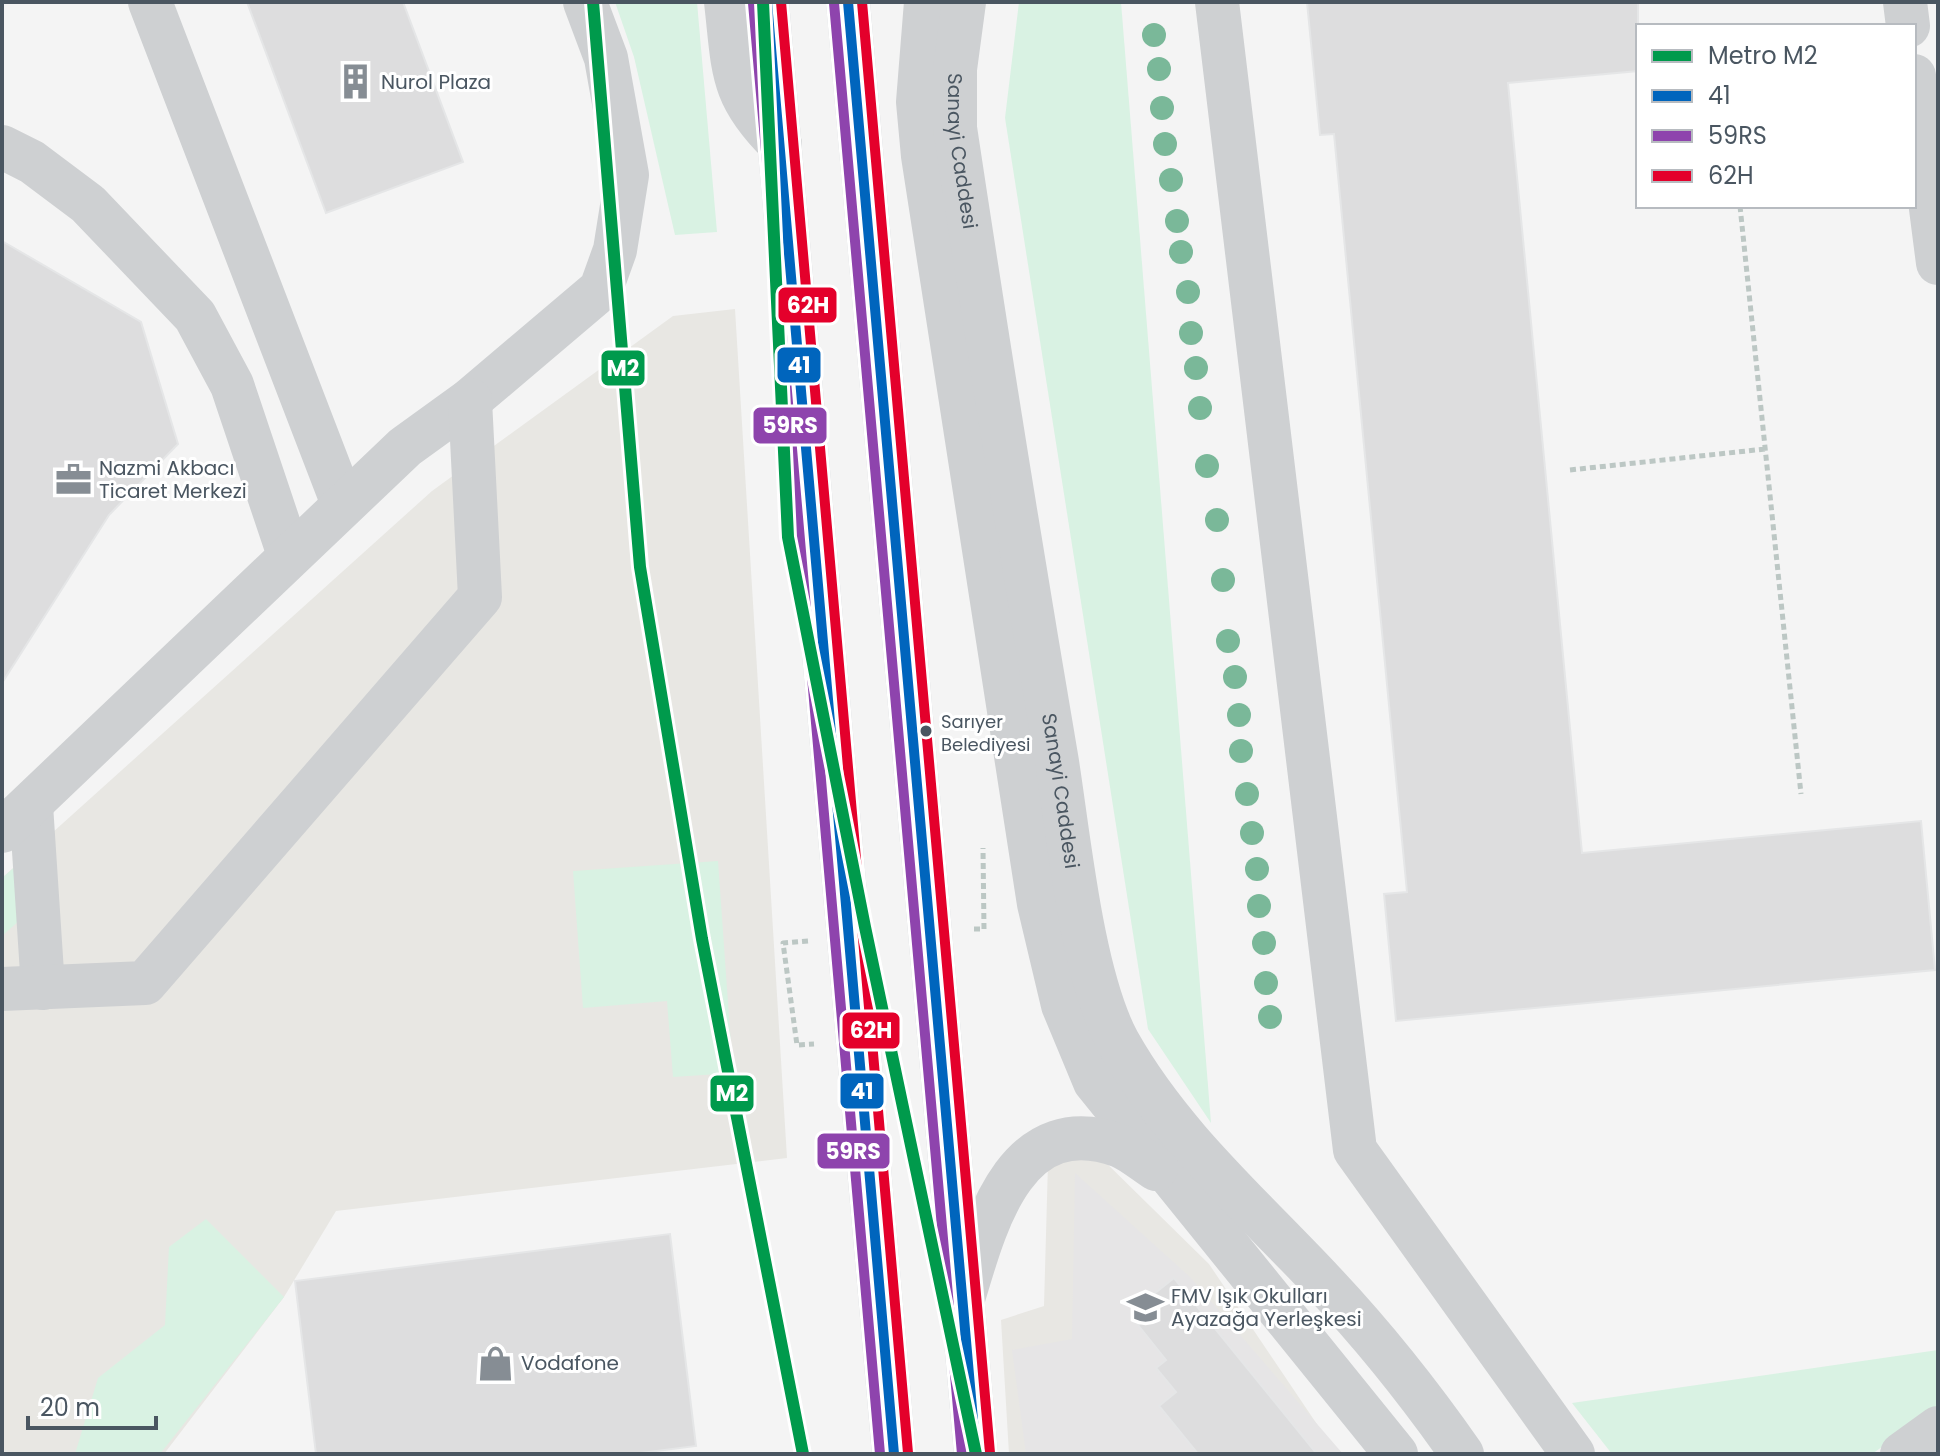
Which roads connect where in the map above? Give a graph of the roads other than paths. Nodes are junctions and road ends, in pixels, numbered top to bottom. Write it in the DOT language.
graph roads {
  1 [pos="150,2"];
  2 [pos="585,2"];
  3 [pos="726,2"];
  4 [pos="767,2"];
  5 [pos="848,2"];
  6 [pos="926,2"];
  7 [pos="964,2"];
  8 [pos="1217,2"];
  9 [pos="1905,2"];
  10 [pos="1908,24"];
  11 [pos="1916,92"];
  12 [pos="780,144"];
  13 [pos="2,147"];
  14 [pos="1938,263"];
  15 [pos="470,400"];
  16 [pos="343,504"];
  17 [pos="289,555"];
  18 [pos="16,818"];
  19 [pos="22,988"];
  20 [pos="1171,1179"];
  21 [pos="963,1299"];
  22 [pos="1938,1428"];
  23 [pos="894,1454"];
  24 [pos="976,1454"];
  25 [pos="1396,1454"];
  26 [pos="1462,1454"];
  27 [pos="1573,1454"];
  28 [pos="1902,1454"];
  1 -- 16 [label="street"];
  2 -- 15 [label="street"];
  3 -- 12 [label="street"];
  4 -- 12 [label="main road"];
  5 -- 21 [label="main road"];
  6 -- 20 [label="street, Sanayi Caddesi"];
  7 -- 26 [label="street, Sanayi Caddesi"];
  8 -- 27 [label="street"];
  9 -- 10 [label="street"];
  11 -- 14 [label="street"];
  12 -- 23 [label="main road"];
  13 -- 17 [label="street"];
  15 -- 16 [label="street"];
  15 -- 19 [label="street"];
  16 -- 17 [label="street"];
  17 -- 18 [label="street"];
  18 -- 19 [label="street"];
  20 -- 21 [label="street"];
  20 -- 25 [label="street, Sanayi Caddesi"];
  21 -- 24 [label="main road"];
  22 -- 28 [label="street"];
}
